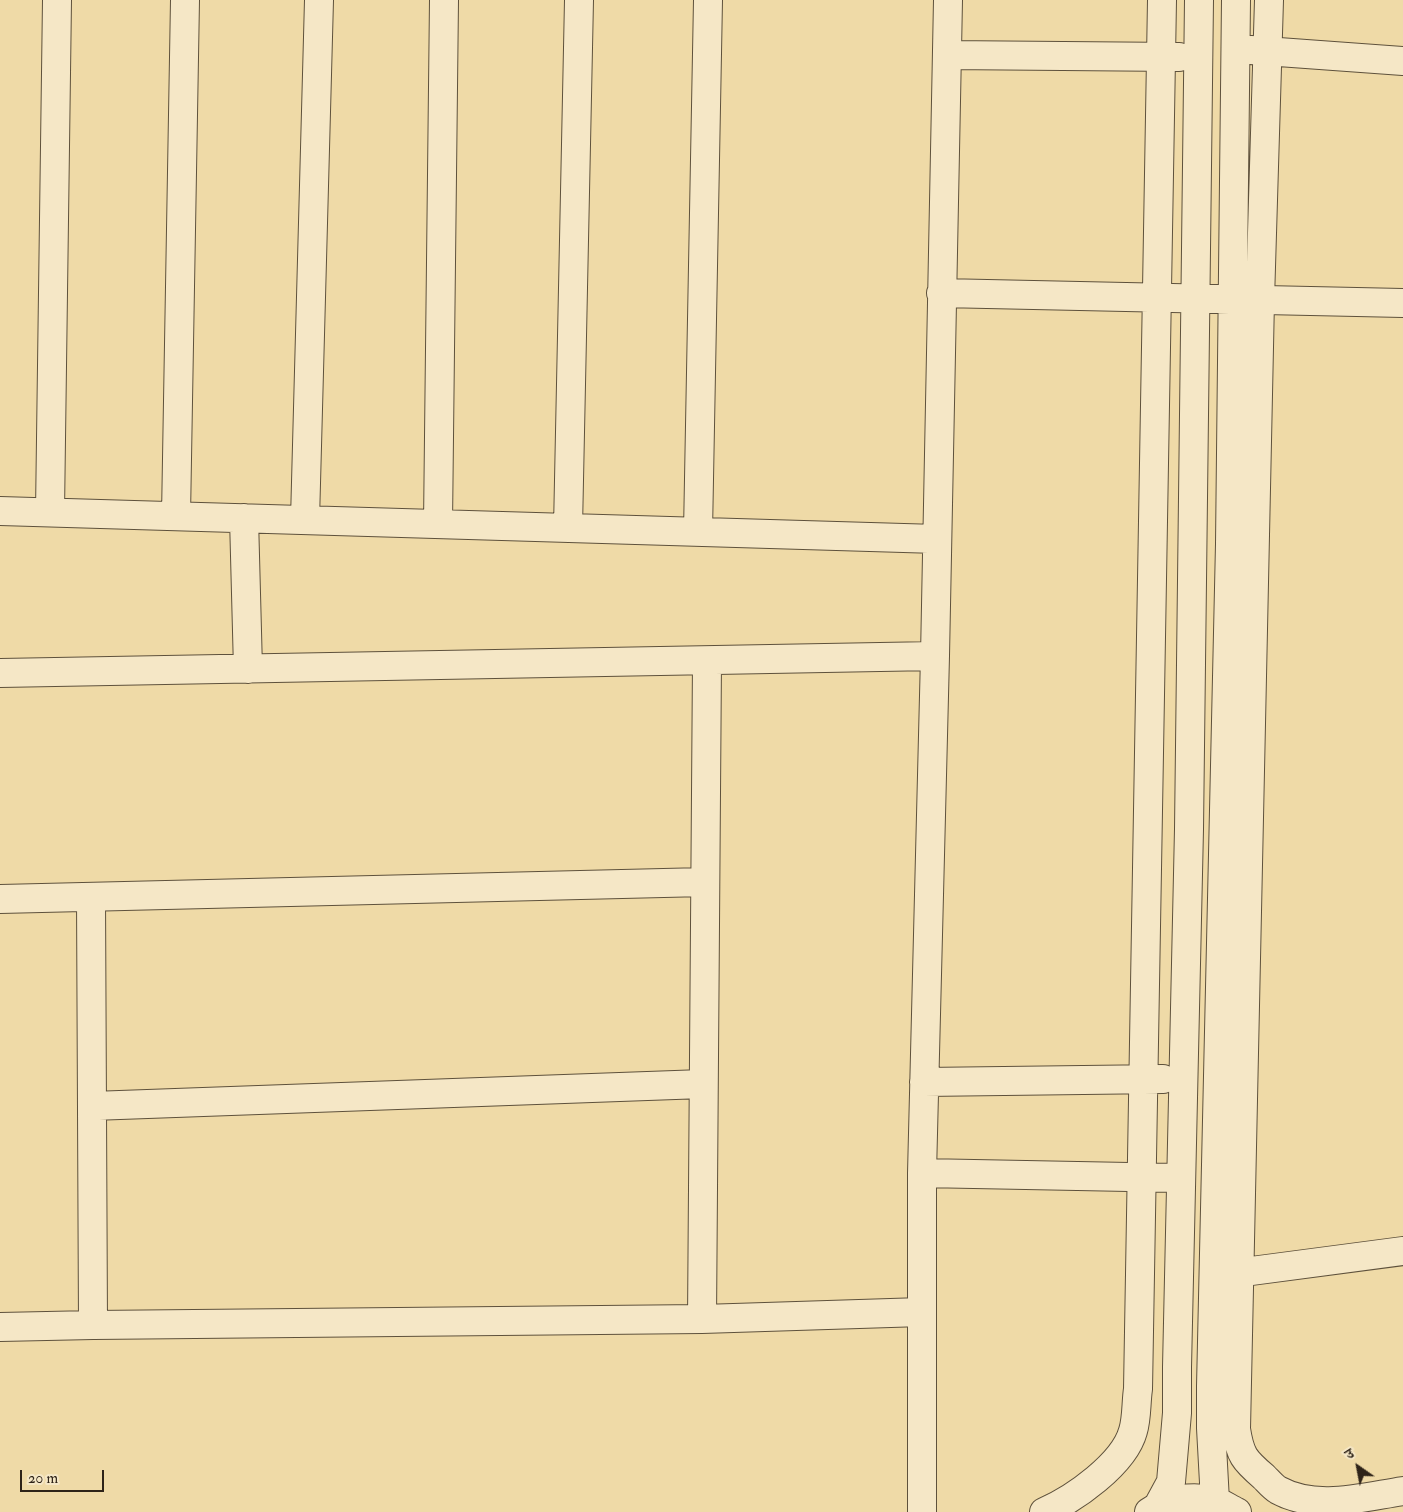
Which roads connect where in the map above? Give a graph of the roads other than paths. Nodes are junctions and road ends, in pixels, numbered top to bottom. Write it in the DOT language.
graph roads {
  1 [pos="57,0"];
  2 [pos="185,0"];
  3 [pos="319,0"];
  4 [pos="444,0"];
  5 [pos="578,0"];
  6 [pos="708,0"];
  7 [pos="948,0"];
  8 [pos="1162,0"];
  9 [pos="1199,0"];
  10 [pos="1236,0"];
  11 [pos="1269,0"];
  12 [pos="1234,49"];
  13 [pos="1268,51"];
  14 [pos="947,55"];
  15 [pos="1161,57"];
  16 [pos="1198,57"];
  17 [pos="1403,61"];
  18 [pos="941,293"];
  19 [pos="1156,298"];
  20 [pos="1196,299"];
  21 [pos="1233,299"];
  22 [pos="1260,300"];
  23 [pos="1403,303"];
  24 [pos="0,511"];
  25 [pos="50,512"];
  26 [pos="176,516"];
  27 [pos="244,518"];
  28 [pos="305,520"];
  29 [pos="438,524"];
  30 [pos="568,528"];
  31 [pos="698,532"];
  32 [pos="936,539"];
  33 [pos="935,656"];
  34 [pos="707,661"];
  35 [pos="248,669"];
  36 [pos="0,673"];
  37 [pos="705,882"];
  38 [pos="91,897"];
  39 [pos="0,899"];
  40 [pos="1183,1078"];
  41 [pos="1144,1079"];
  42 [pos="924,1082"];
  43 [pos="703,1084"];
  44 [pos="92,1106"];
  45 [pos="922,1173"];
  46 [pos="1141,1178"];
  47 [pos="1181,1178"];
  48 [pos="1403,1251"];
  49 [pos="1226,1275"];
  50 [pos="922,1312"];
  51 [pos="702,1319"];
  52 [pos="93,1325"];
  53 [pos="0,1327"];
  54 [pos="1403,1492"];
  55 [pos="1226,1507"];
  56 [pos="1154,1509"];
  57 [pos="922,1512"];
  58 [pos="1044,1512"];
  1 -- 25 [label="street"];
  2 -- 26 [label="street"];
  3 -- 28 [label="street"];
  4 -- 29 [label="street"];
  5 -- 30 [label="street"];
  6 -- 31 [label="street"];
  7 -- 14 [label="street"];
  8 -- 15 [label="street"];
  9 -- 16 [label="street"];
  10 -- 12 [label="street"];
  11 -- 13 [label="street"];
  12 -- 13 [label="street"];
  12 -- 21 [label="street"];
  13 -- 17 [label="street"];
  13 -- 22 [label="street"];
  14 -- 15 [label="street"];
  14 -- 18 [label="street"];
  15 -- 16 [label="street"];
  15 -- 19 [label="street"];
  16 -- 20 [label="street"];
  18 -- 19 [label="street"];
  18 -- 32 [label="street"];
  19 -- 20 [label="street"];
  19 -- 41 [label="street"];
  20 -- 21 [label="street"];
  20 -- 40 [label="street"];
  21 -- 22 [label="street"];
  21 -- 49 [label="street"];
  22 -- 23 [label="street"];
  22 -- 49 [label="street"];
  24 -- 25 [label="street"];
  25 -- 26 [label="street"];
  26 -- 27 [label="street"];
  27 -- 28 [label="street"];
  27 -- 35 [label="street"];
  28 -- 29 [label="street"];
  29 -- 30 [label="street"];
  30 -- 31 [label="street"];
  31 -- 32 [label="street"];
  32 -- 33 [label="street"];
  33 -- 34 [label="street"];
  33 -- 42 [label="street"];
  34 -- 35 [label="street"];
  34 -- 37 [label="street"];
  35 -- 36 [label="street"];
  37 -- 38 [label="street"];
  37 -- 43 [label="street"];
  38 -- 39 [label="street"];
  38 -- 44 [label="street"];
  40 -- 41 [label="street"];
  40 -- 47 [label="street"];
  41 -- 42 [label="street"];
  41 -- 46 [label="street"];
  42 -- 45 [label="street"];
  43 -- 44 [label="street"];
  43 -- 51 [label="street"];
  44 -- 52 [label="street"];
  45 -- 46 [label="street"];
  45 -- 50 [label="street"];
  46 -- 47 [label="street"];
  46 -- 58 [label="street"];
  47 -- 56 [label="street"];
  48 -- 49 [label="street"];
  49 -- 54 [label="street"];
  49 -- 55 [label="street"];
  50 -- 51 [label="street"];
  50 -- 57 [label="street"];
  51 -- 52 [label="street"];
  52 -- 53 [label="street"];
  55 -- 56 [label="street"];
}
